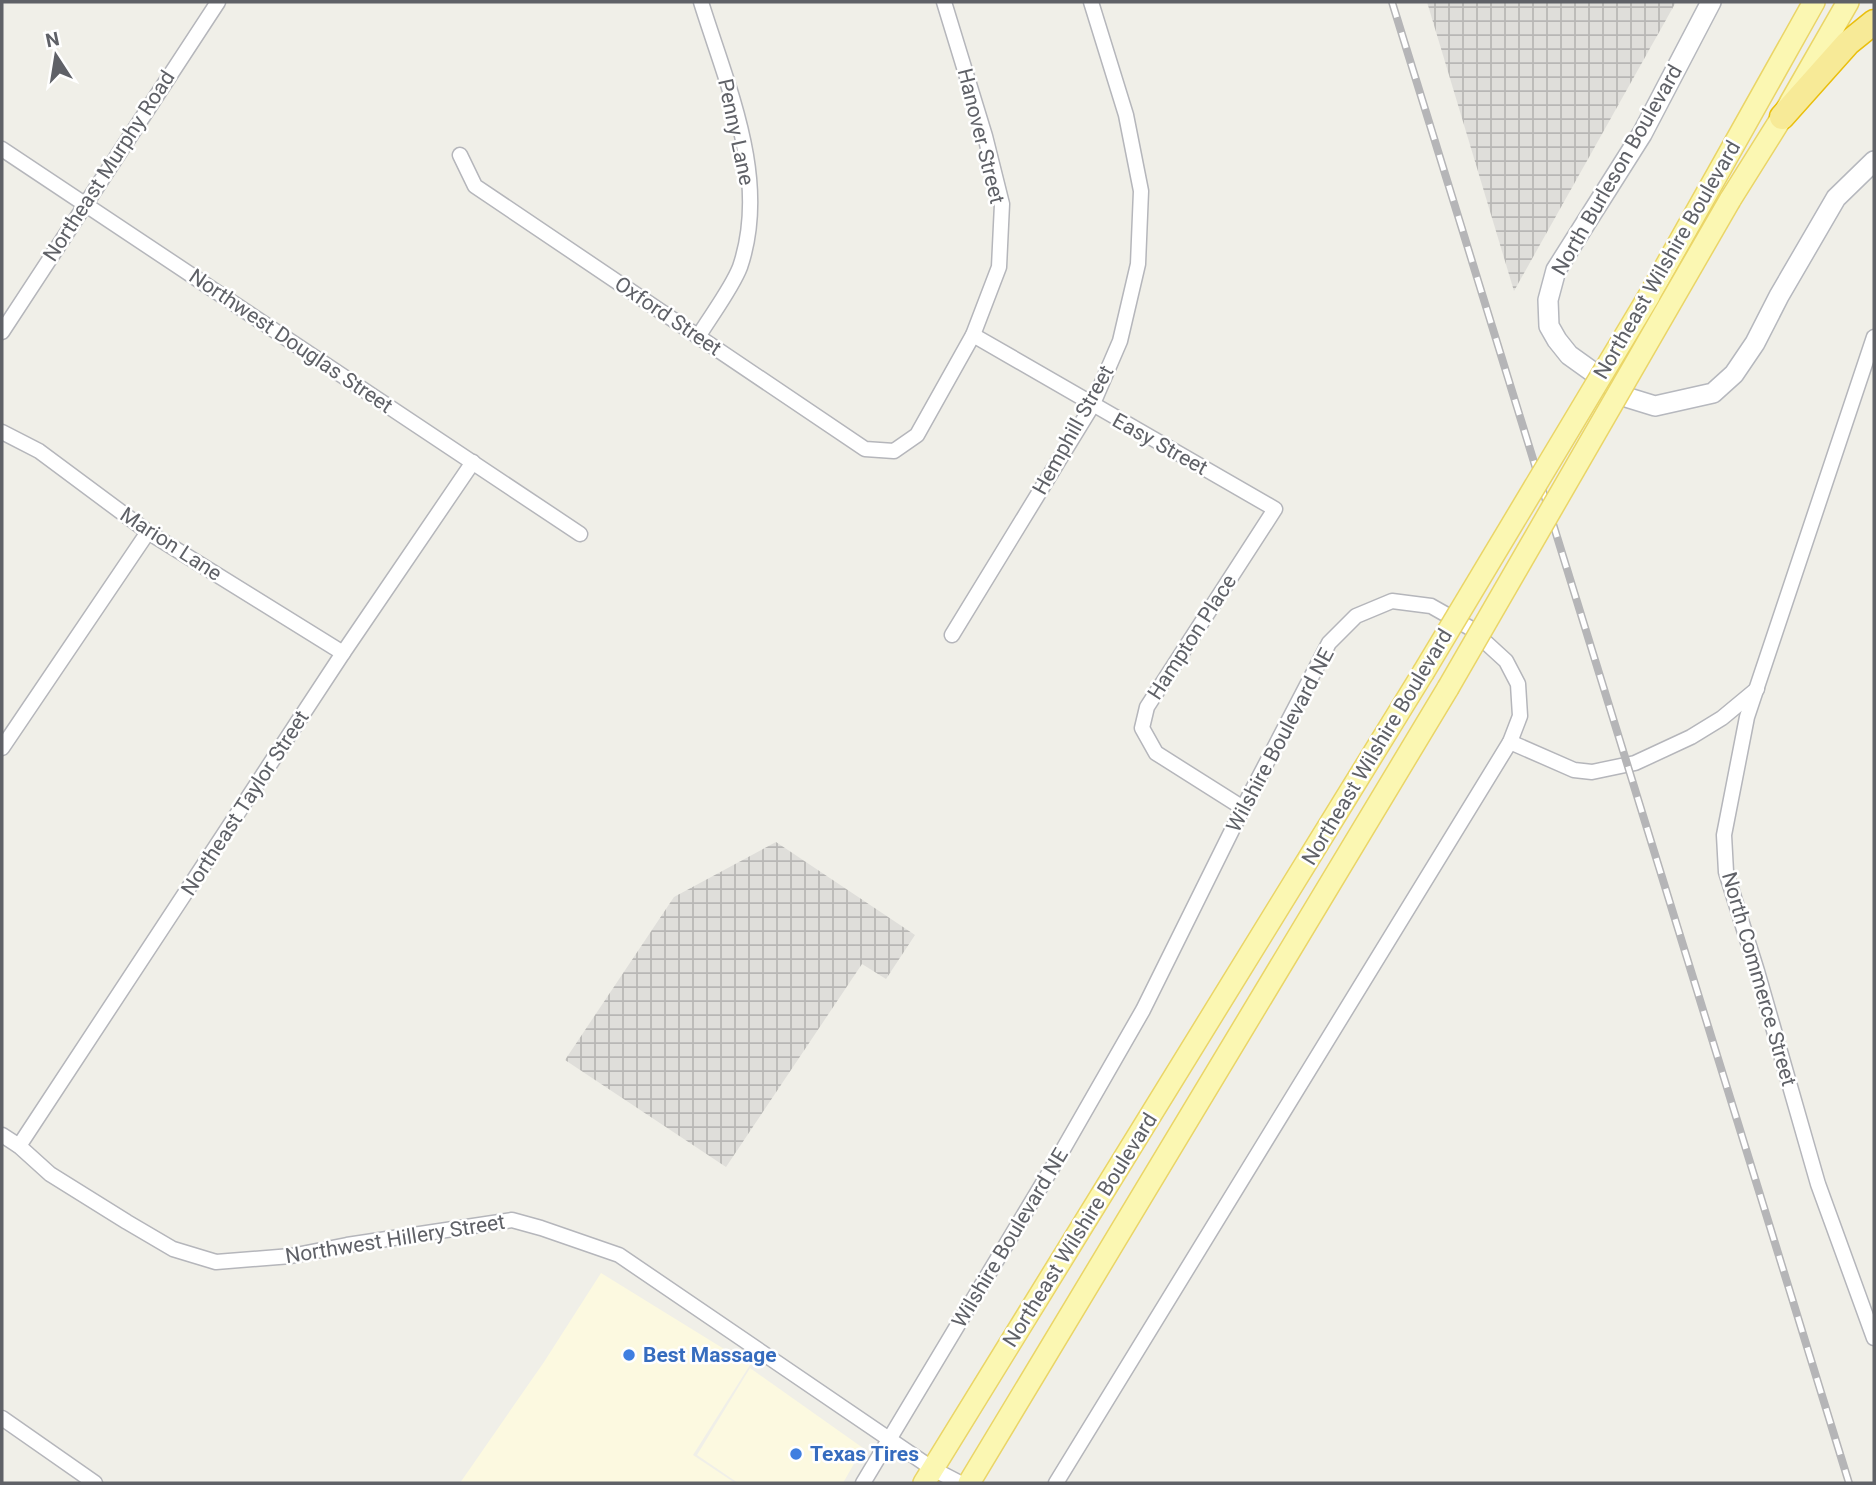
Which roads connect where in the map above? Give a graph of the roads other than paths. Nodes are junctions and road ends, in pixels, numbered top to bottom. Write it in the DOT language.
graph roads {
  1 [pos="701,2"];
  2 [pos="944,2"];
  3 [pos="1091,2"];
  4 [pos="1711,2"];
  5 [pos="1814,2"];
  6 [pos="1847,2"];
  7 [pos="210,4"];
  8 [pos="1874,22"];
  9 [pos="1782,117"];
  10 [pos="2,149"];
  11 [pos="460,155"];
  12 [pos="1874,161"];
  13 [pos="85,204"];
  14 [pos="2,332"];
  15 [pos="973,335"];
  16 [pos="698,337"];
  17 [pos="1874,337"];
  18 [pos="1092,406"];
  19 [pos="2,432"];
  20 [pos="894,451"];
  21 [pos="473,462"];
  22 [pos="1275,509"];
  23 [pos="148,532"];
  24 [pos="580,534"];
  25 [pos="952,635"];
  26 [pos="343,653"];
  27 [pos="1757,689"];
  28 [pos="1510,742"];
  29 [pos="2,748"];
  30 [pos="1243,808"];
  31 [pos="2,1135"];
  32 [pos="19,1146"];
  33 [pos="1874,1338"];
  34 [pos="2,1418"];
  35 [pos="890,1439"];
  36 [pos="929,1476"];
  37 [pos="94,1483"];
  38 [pos="863,1483"];
  39 [pos="960,1483"];
  40 [pos="969,1483"];
  41 [pos="1056,1483"];
  1 -- 16 [label="street, Penny Lane"];
  2 -- 15 [label="street, Hanover Street"];
  3 -- 18 [label="street, Hemphill Street"];
  4 -- 12 [label="main road, North Burleson Boulevard"];
  5 -- 36 [label="main road, Northeast Wilshire Boulevard, bridge"];
  6 -- 9 [label="main road, Northeast Wilshire Boulevard"];
  7 -- 13 [label="street, Northeast Murphy Road"];
  8 -- 9 [label="highway"];
  9 -- 40 [label="main road, Northeast Wilshire Boulevard, bridge"];
  10 -- 13 [label="street, Northwest Douglas Street"];
  11 -- 16 [label="street, Oxford Street"];
  13 -- 14 [label="street, Northeast Murphy Road"];
  13 -- 21 [label="street, Northwest Douglas Street"];
  15 -- 18 [label="street, Easy Street"];
  15 -- 20 [label="street, Hanover Street"];
  16 -- 20 [label="street, Oxford Street"];
  17 -- 27 [label="street, North Commerce Street"];
  18 -- 22 [label="street, Easy Street"];
  18 -- 25 [label="street, Hemphill Street"];
  19 -- 23 [label="street, Marion Lane"];
  21 -- 24 [label="street, Northwest Douglas Street"];
  21 -- 26 [label="street, Northeast Taylor Street"];
  22 -- 30 [label="street, Hampton Place"];
  23 -- 26 [label="street, Marion Lane"];
  23 -- 29 [label="street"];
  26 -- 32 [label="street, Northeast Taylor Street"];
  27 -- 28 [label="street"];
  27 -- 33 [label="street, North Commerce Street"];
  28 -- 30 [label="street, Wilshire Boulevard NE"];
  28 -- 41 [label="street, Wilshire Boulevard NE"];
  30 -- 35 [label="street, Wilshire Boulevard NE"];
  31 -- 32 [label="street, Northwest Hillery Street"];
  32 -- 35 [label="street, Northwest Hillery Street"];
  34 -- 37 [label="street"];
  35 -- 36 [label="street, Northwest Hillery Street"];
  35 -- 38 [label="street, Wilshire Boulevard NE"];
  36 -- 39 [label="street, Northwest Hillery Street"];
}
